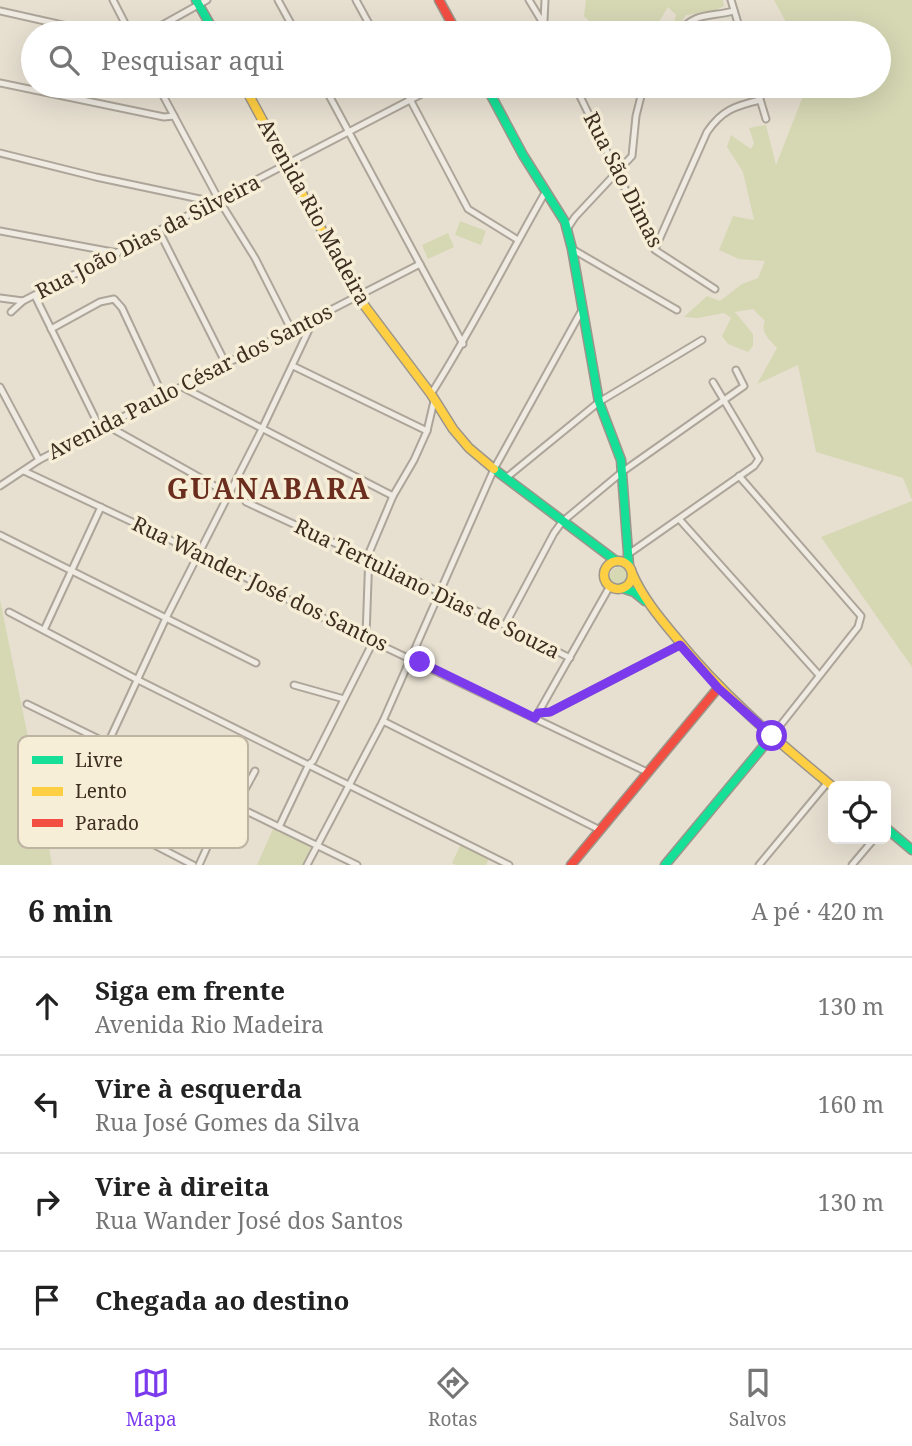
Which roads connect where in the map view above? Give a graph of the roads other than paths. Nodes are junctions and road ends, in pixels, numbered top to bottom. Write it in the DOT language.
graph roads {
  1 [pos="113,0"];
  2 [pos="278,0"];
  3 [pos="356,0"];
  4 [pos="439,0"];
  5 [pos="529,0"];
  6 [pos="545,0"];
  7 [pos="730,0"];
  8 [pos="201,2"];
  9 [pos="0,11"];
  10 [pos="734,12"];
  11 [pos="45,21"];
  12 [pos="124,21"];
  13 [pos="169,21"];
  14 [pos="210,21"];
  15 [pos="289,21"];
  16 [pos="367,21"];
  17 [pos="450,21"];
  18 [pos="544,21"];
  19 [pos="689,21"];
  20 [pos="737,21"];
  21 [pos="0,83"];
  22 [pos="21,87"];
  23 [pos="72,98"];
  24 [pos="164,98"];
  25 [pos="251,98"];
  26 [pos="331,98"];
  27 [pos="415,98"];
  28 [pos="492,98"];
  29 [pos="581,98"];
  30 [pos="640,98"];
  31 [pos="411,100"];
  32 [pos="760,100"];
  33 [pos="174,116"];
  34 [pos="766,119"];
  35 [pos="349,131"];
  36 [pos="0,153"];
  37 [pos="288,165"];
  38 [pos="618,173"];
  39 [pos="546,191"];
  40 [pos="216,201"];
  41 [pos="567,229"];
  42 [pos="0,231"];
  43 [pos="159,231"];
  44 [pos="518,240"];
  45 [pos="572,249"];
  46 [pos="655,250"];
  47 [pos="118,253"];
  48 [pos="420,264"];
  49 [pos="715,289"];
  50 [pos="36,296"];
  51 [pos="358,297"];
  52 [pos="0,298"];
  53 [pos="23,301"];
  54 [pos="582,309"];
  55 [pos="677,310"];
  56 [pos="11,312"];
  57 [pos="314,319"];
  58 [pos="51,329"];
  59 [pos="292,331"];
  60 [pos="702,340"];
  61 [pos="463,344"];
  62 [pos="226,364"];
  63 [pos="293,366"];
  64 [pos="736,370"];
  65 [pos="713,382"];
  66 [pos="0,387"];
  67 [pos="182,387"];
  68 [pos="163,396"];
  69 [pos="433,398"];
  70 [pos="724,400"];
  71 [pos="599,402"];
  72 [pos="103,427"];
  73 [pos="262,429"];
  74 [pos="427,431"];
  75 [pos="39,460"];
  76 [pos="494,470"];
  77 [pos="24,471"];
  78 [pos="622,472"];
  79 [pos="738,476"];
  80 [pos="506,478"];
  81 [pos="0,486"];
  82 [pos="229,494"];
  83 [pos="393,496"];
  84 [pos="246,502"];
  85 [pos="101,507"];
  86 [pos="680,520"];
  87 [pos="562,522"];
  88 [pos="0,535"];
  89 [pos="592,545"];
  90 [pos="198,553"];
  91 [pos="627,555"];
  92 [pos="369,559"];
  93 [pos="618,561"];
  94 [pos="72,570"];
  95 [pos="631,570"];
  96 [pos="605,571"];
  97 [pos="610,586"];
  98 [pos="622,588"];
  99 [pos="440,592"];
  100 [pos="650,605"];
  101 [pos="9,612"];
  102 [pos="166,618"];
  103 [pos="505,625"];
  104 [pos="44,630"];
  105 [pos="366,636"];
  106 [pos="374,640"];
  107 [pos="680,645"];
  108 [pos="411,658"];
  109 [pos="570,658"];
  110 [pos="256,663"];
  111 [pos="819,676"];
  112 [pos="138,680"];
  113 [pos="294,685"];
  114 [pos="718,688"];
  115 [pos="344,699"];
  116 [pos="27,704"];
  117 [pos="537,716"];
  118 [pos="383,721"];
  119 [pos="93,736"];
  120 [pos="111,736"];
  121 [pos="772,736"];
  122 [pos="309,764"];
  123 [pos="255,771"];
  124 [pos="647,772"];
  125 [pos="828,783"];
  126 [pos="248,784"];
  127 [pos="349,784"];
  128 [pos="828,787"];
  129 [pos="248,812"];
  130 [pos="279,827"];
  131 [pos="600,830"];
  132 [pos="891,832"];
  133 [pos="870,844"];
  134 [pos="317,845"];
  135 [pos="163,848"];
  136 [pos="207,848"];
  137 [pos="912,850"];
  138 [pos="193,865"];
  139 [pos="199,865"];
  140 [pos="307,865"];
  141 [pos="357,865"];
  142 [pos="509,865"];
  143 [pos="571,865"];
  144 [pos="665,865"];
  145 [pos="759,865"];
  146 [pos="852,865"];
  1 -- 12 [label="street"];
  2 -- 15 [label="street"];
  3 -- 16 [label="street"];
  4 -- 17 [label="main road"];
  5 -- 18 [label="street"];
  6 -- 18 [label="street"];
  7 -- 10 [label="street"];
  8 -- 13 [label="street"];
  8 -- 14 [label="main road"];
  9 -- 11 [label="street"];
  10 -- 19 [label="street"];
  10 -- 20 [label="street"];
  21 -- 22 [label="street"];
  23 -- 33 [label="street"];
  24 -- 33 [label="street"];
  25 -- 37 [label="main road, Avenida Rio Madeira"];
  26 -- 35 [label="street"];
  27 -- 31 [label="street, Rua João Dias da Silveira"];
  28 -- 39 [label="main road"];
  29 -- 38 [label="street, Rua São Dimas"];
  30 -- 38 [label="street"];
  31 -- 35 [label="street, Rua João Dias da Silveira"];
  31 -- 44 [label="street"];
  32 -- 34 [label="street"];
  32 -- 46 [label="street"];
  33 -- 40 [label="street"];
  35 -- 37 [label="street, Rua João Dias da Silveira"];
  35 -- 48 [label="street"];
  36 -- 40 [label="street"];
  37 -- 40 [label="street, Rua João Dias da Silveira"];
  37 -- 51 [label="main road, Avenida Rio Madeira"];
  38 -- 41 [label="street"];
  38 -- 46 [label="street, Rua São Dimas"];
  39 -- 41 [label="main road"];
  39 -- 44 [label="street"];
  40 -- 43 [label="street, Rua João Dias da Silveira"];
  40 -- 59 [label="street"];
  41 -- 45 [label="main road"];
  42 -- 47 [label="street"];
  43 -- 47 [label="street, Rua João Dias da Silveira"];
  43 -- 62 [label="street"];
  44 -- 61 [label="street"];
  45 -- 54 [label="main road"];
  45 -- 55 [label="street"];
  46 -- 49 [label="street, Rua São Dimas"];
  47 -- 50 [label="street, Rua João Dias da Silveira"];
  48 -- 51 [label="street, Avenida Paulo César dos Santos"];
  48 -- 61 [label="street"];
  50 -- 53 [label="street, Rua João Dias da Silveira"];
  50 -- 58 [label="street"];
  51 -- 57 [label="street, Avenida Paulo César dos Santos"];
  51 -- 69 [label="main road, Avenida Rio Madeira"];
  52 -- 53 [label="street"];
  53 -- 56 [label="street, Rua João Dias da Silveira"];
  54 -- 71 [label="main road"];
  54 -- 76 [label="street"];
  57 -- 59 [label="street, Avenida Paulo César dos Santos"];
  57 -- 63 [label="street"];
  58 -- 68 [label="street"];
  58 -- 72 [label="street"];
  59 -- 62 [label="street, Avenida Paulo César dos Santos"];
  60 -- 71 [label="street"];
  61 -- 69 [label="street"];
  62 -- 67 [label="street, Avenida Paulo César dos Santos"];
  63 -- 73 [label="street"];
  63 -- 74 [label="street"];
  64 -- 70 [label="street"];
  65 -- 70 [label="street"];
  66 -- 75 [label="street"];
  67 -- 68 [label="street, Avenida Paulo César dos Santos"];
  67 -- 73 [label="street"];
  68 -- 72 [label="street, Avenida Paulo César dos Santos"];
  69 -- 74 [label="street"];
  69 -- 76 [label="main road, Avenida Rio Madeira"];
  70 -- 78 [label="street"];
  70 -- 79 [label="street"];
  71 -- 78 [label="main road"];
  71 -- 80 [label="street"];
  72 -- 75 [label="street, Avenida Paulo César dos Santos"];
  72 -- 82 [label="street"];
  73 -- 82 [label="street"];
  73 -- 83 [label="street"];
  74 -- 83 [label="street"];
  75 -- 77 [label="street, Avenida Paulo César dos Santos"];
  76 -- 80 [label="main road, Avenida Rio Madeira"];
  76 -- 99 [label="street"];
  77 -- 81 [label="street, Avenida Paulo César dos Santos"];
  77 -- 85 [label="street, Rua Wander José dos Santos"];
  78 -- 87 [label="street"];
  78 -- 91 [label="main road"];
  79 -- 86 [label="street"];
  79 -- 111 [label="street"];
  80 -- 87 [label="main road, Avenida Rio Madeira"];
  82 -- 90 [label="street"];
  83 -- 92 [label="street"];
  84 -- 92 [label="street, Rua Tertuliano Dias de Souza"];
  85 -- 90 [label="street, Rua Wander José dos Santos"];
  85 -- 94 [label="street"];
  86 -- 91 [label="street"];
  86 -- 111 [label="street"];
  87 -- 89 [label="main road, Avenida Rio Madeira"];
  87 -- 103 [label="street"];
  88 -- 94 [label="street"];
  89 -- 93 [label="main road, Avenida Rio Madeira"];
  89 -- 96 [label="main road, Avenida Rio Madeira"];
  90 -- 102 [label="street"];
  90 -- 105 [label="street, Rua Wander José dos Santos"];
  91 -- 93 [label="main road"];
  91 -- 95 [label="main road"];
  92 -- 99 [label="street, Rua Tertuliano Dias de Souza"];
  92 -- 105 [label="street"];
  93 -- 95 [label="main road"];
  93 -- 96 [label="main road"];
  94 -- 102 [label="street"];
  94 -- 104 [label="street"];
  95 -- 98 [label="main road"];
  95 -- 100 [label="main road"];
  96 -- 97 [label="main road"];
  97 -- 98 [label="main road"];
  97 -- 109 [label="street"];
  98 -- 100 [label="main road"];
  99 -- 103 [label="street, Rua Tertuliano Dias de Souza"];
  99 -- 108 [label="street"];
  100 -- 107 [label="main road"];
  101 -- 104 [label="street"];
  102 -- 110 [label="street"];
  102 -- 112 [label="street"];
  103 -- 109 [label="street, Rua Tertuliano Dias de Souza"];
  104 -- 112 [label="street"];
  105 -- 106 [label="street, Rua Wander José dos Santos"];
  106 -- 108 [label="street, Rua Wander José dos Santos"];
  106 -- 115 [label="street"];
  107 -- 114 [label="main road"];
  107 -- 117 [label="street"];
  108 -- 117 [label="street, Rua Wander José dos Santos"];
  108 -- 118 [label="street"];
  109 -- 117 [label="street"];
  111 -- 121 [label="street"];
  112 -- 120 [label="street"];
  112 -- 122 [label="street"];
  113 -- 115 [label="street"];
  114 -- 121 [label="main road"];
  114 -- 124 [label="main road"];
  115 -- 122 [label="street"];
  116 -- 119 [label="street"];
  117 -- 124 [label="street, Rua Wander José dos Santos"];
  118 -- 127 [label="street"];
  118 -- 131 [label="street"];
  121 -- 125 [label="main road"];
  121 -- 144 [label="main road"];
  122 -- 127 [label="street"];
  122 -- 130 [label="street"];
  123 -- 126 [label="street"];
  124 -- 131 [label="main road"];
  127 -- 134 [label="street"];
  127 -- 142 [label="street"];
  128 -- 145 [label="street"];
  129 -- 130 [label="street"];
  130 -- 134 [label="street"];
  131 -- 143 [label="main road"];
  132 -- 137 [label="main road"];
  133 -- 146 [label="street"];
  134 -- 140 [label="street"];
  134 -- 141 [label="street"];
  135 -- 138 [label="street"];
  136 -- 139 [label="street"];
}
